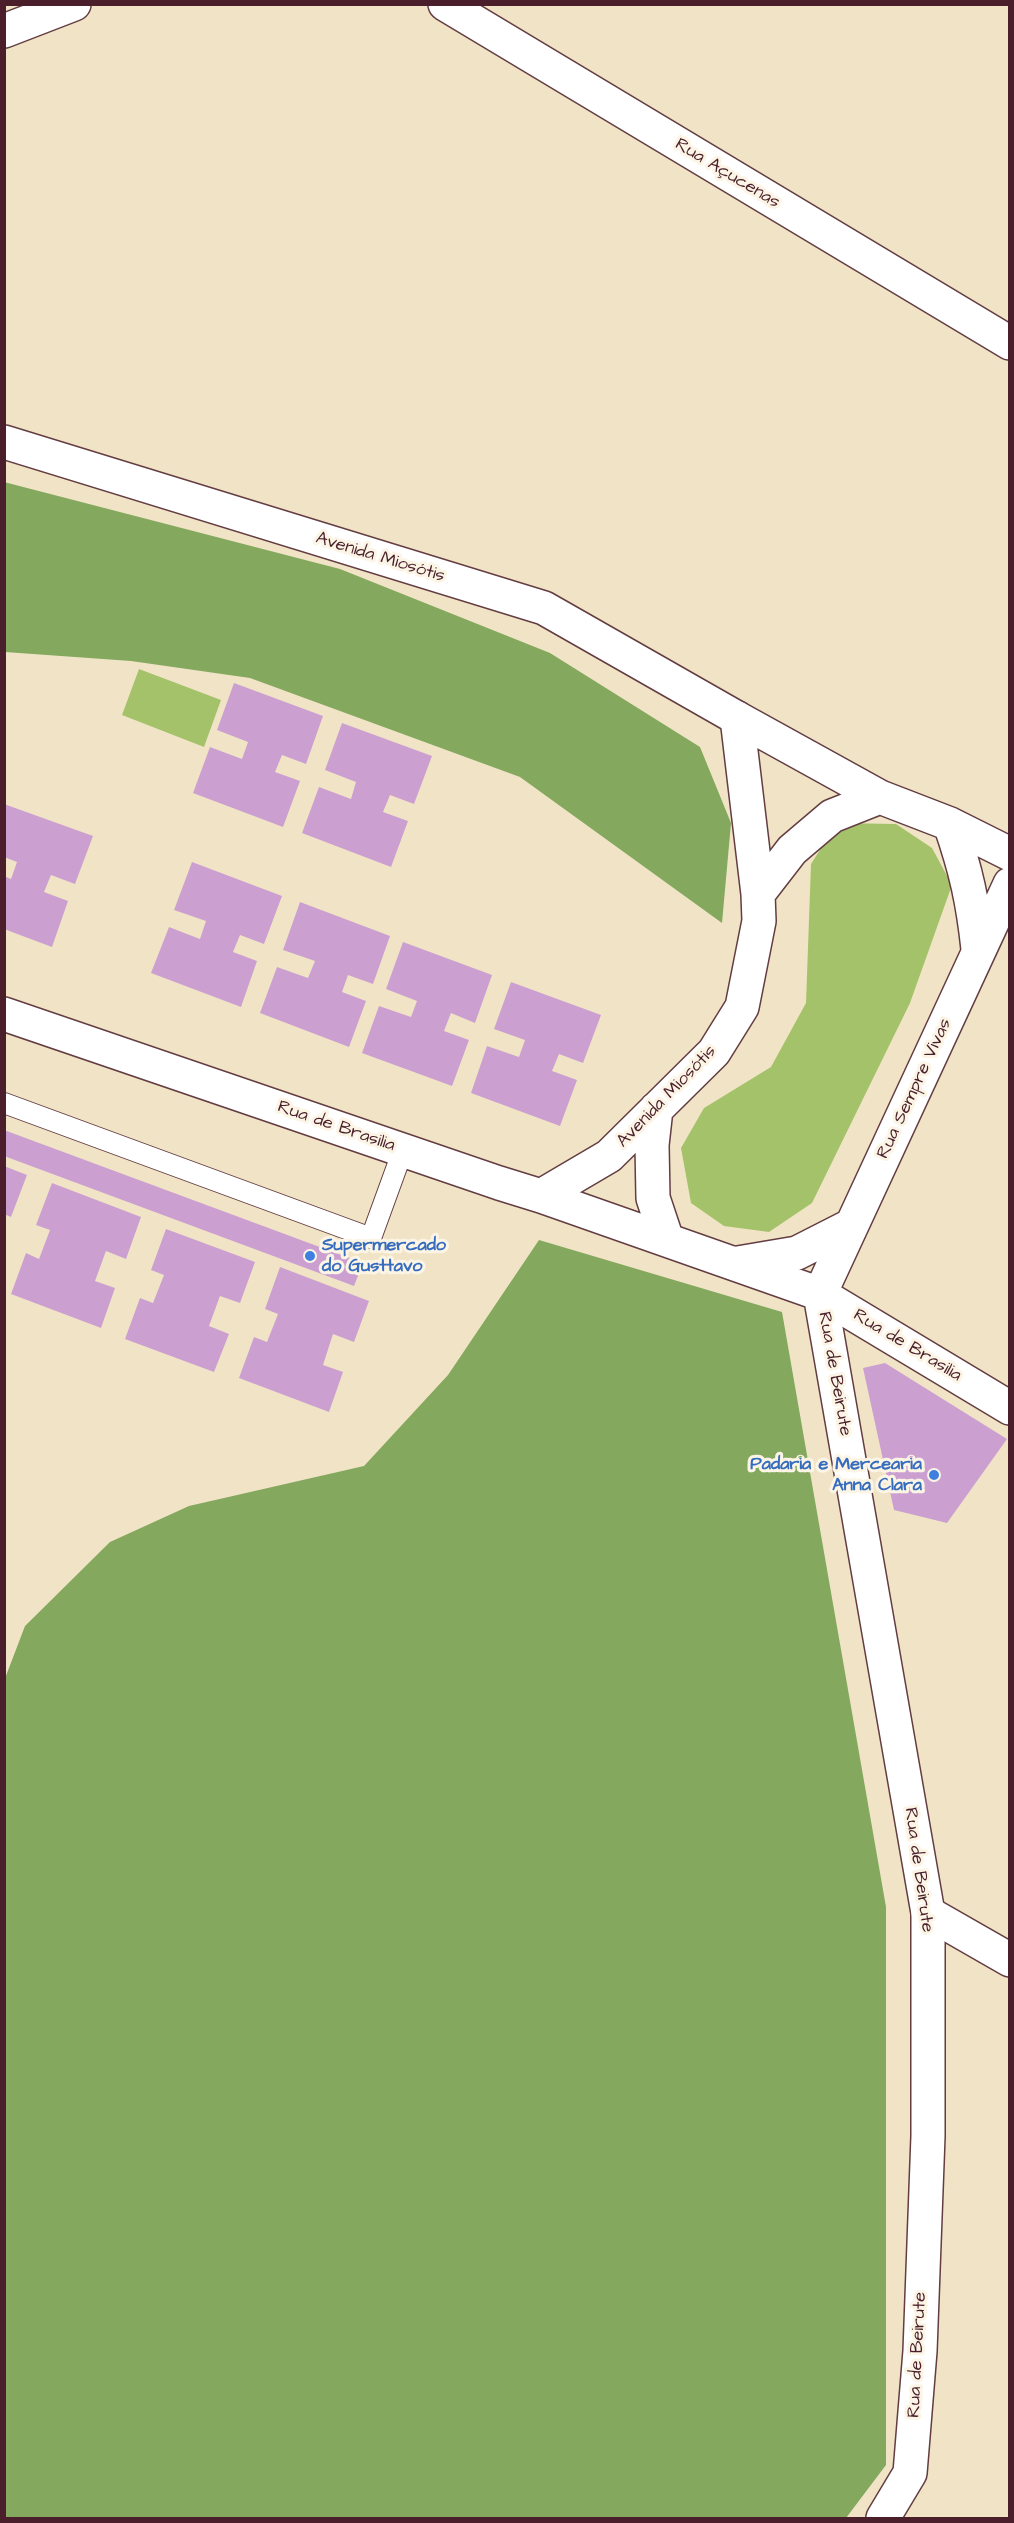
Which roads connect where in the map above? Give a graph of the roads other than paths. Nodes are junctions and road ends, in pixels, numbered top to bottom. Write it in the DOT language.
graph roads {
  1 [pos="74,4"];
  2 [pos="445,4"];
  3 [pos="4,31"];
  4 [pos="1010,344"];
  5 [pos="4,442"];
  6 [pos="737,717"];
  7 [pos="880,797"];
  8 [pos="950,825"];
  9 [pos="1010,854"];
  10 [pos="1010,884"];
  11 [pos="758,894"];
  12 [pos="978,951"];
  13 [pos="4,1014"];
  14 [pos="4,1102"];
  15 [pos="656,1109"];
  16 [pos="403,1150"];
  17 [pos="541,1196"];
  18 [pos="852,1225"];
  19 [pos="667,1240"];
  20 [pos="734,1264"];
  21 [pos="820,1294"];
  22 [pos="1010,1408"];
  23 [pos="928,1913"];
  24 [pos="1010,1960"];
  25 [pos="883,2518"];
  1 -- 3 [label="street"];
  2 -- 4 [label="street, Rua Açucenas"];
  5 -- 6 [label="street, Avenida Miosótis"];
  6 -- 7 [label="street, Avenida Miosótis"];
  6 -- 11 [label="street, Avenida Miosótis"];
  7 -- 8 [label="street, Avenida Miosótis"];
  7 -- 11 [label="street"];
  8 -- 9 [label="street, Avenida Miosótis"];
  8 -- 12 [label="street"];
  10 -- 12 [label="street, Rua Sempre Vivas"];
  11 -- 15 [label="street, Avenida Miosótis"];
  12 -- 18 [label="street, Rua Sempre Vivas"];
  13 -- 16 [label="street, Rua de Brasilia"];
  14 -- 16 [label="lane"];
  15 -- 17 [label="street, Avenida Miosótis"];
  15 -- 19 [label="street"];
  16 -- 17 [label="street, Rua de Brasilia"];
  17 -- 19 [label="street, Rua de Brasilia"];
  18 -- 20 [label="street"];
  18 -- 21 [label="street, Rua Sempre Vivas"];
  19 -- 20 [label="street, Rua de Brasilia"];
  20 -- 21 [label="street, Rua de Brasilia"];
  21 -- 22 [label="street, Rua de Brasilia"];
  21 -- 23 [label="street, Rua de Beirute"];
  23 -- 24 [label="street"];
  23 -- 25 [label="street, Rua de Beirute"];
}
